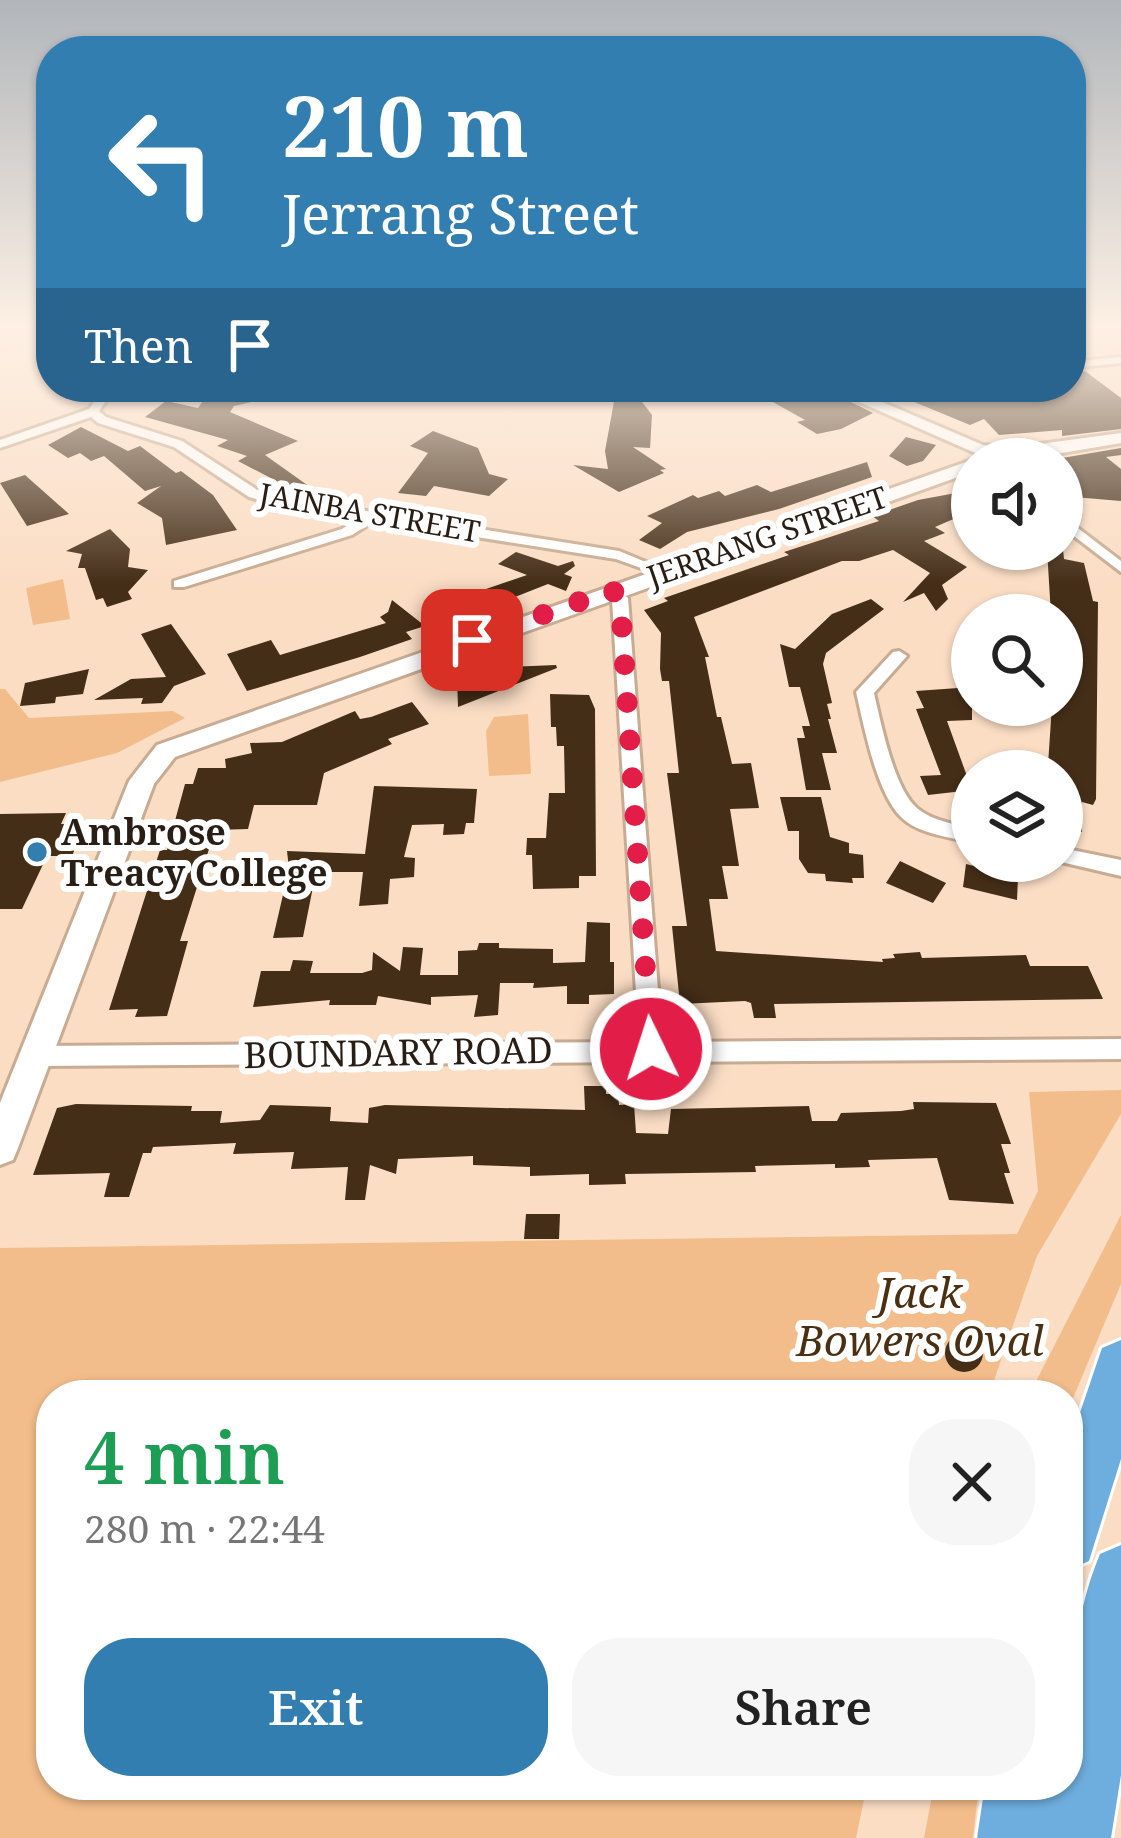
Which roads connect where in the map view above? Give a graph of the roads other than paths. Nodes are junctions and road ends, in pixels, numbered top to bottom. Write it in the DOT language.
graph roads {
  1 [pos="879,411"];
  2 [pos="93,412"];
  3 [pos="1121,438"];
  4 [pos="0,444"];
  5 [pos="1083,444"];
  6 [pos="951,447"];
  7 [pos="951,468"];
  8 [pos="373,515"];
  9 [pos="1083,537"];
  10 [pos="1121,568"];
  11 [pos="663,572"];
  12 [pos="179,584"];
  13 [pos="612,590"];
  14 [pos="899,656"];
  15 [pos="951,831"];
  16 [pos="1083,860"];
  17 [pos="1121,868"];
  18 [pos="651,1049"];
  19 [pos="1121,1049"];
  20 [pos="35,1056"];
  21 [pos="0,1148"];
  22 [pos="1121,1367"];
  23 [pos="1083,1491"];
  24 [pos="1121,1575"];
  25 [pos="1016,1800"];
  26 [pos="1011,1838"];
  27 [pos="1077,1838"];
  1 -- 6 [label="street"];
  2 -- 4 [label="street"];
  2 -- 8 [label="street, JAINBA STREET"];
  3 -- 5 [label="street"];
  7 -- 11 [label="street, JERRANG STREET"];
  8 -- 11 [label="street, JAINBA STREET"];
  8 -- 12 [label="street"];
  9 -- 10 [label="street"];
  11 -- 13 [label="street, JERRANG STREET"];
  13 -- 18 [label="street"];
  13 -- 20 [label="street, JERRANG STREET"];
  14 -- 15 [label="street"];
  16 -- 17 [label="street"];
  18 -- 19 [label="street, BOUNDARY ROAD"];
  18 -- 20 [label="street, BOUNDARY ROAD"];
  20 -- 21 [label="street"];
  22 -- 23 [label="highway"];
  24 -- 27 [label="highway"];
  25 -- 26 [label="highway"];
}
